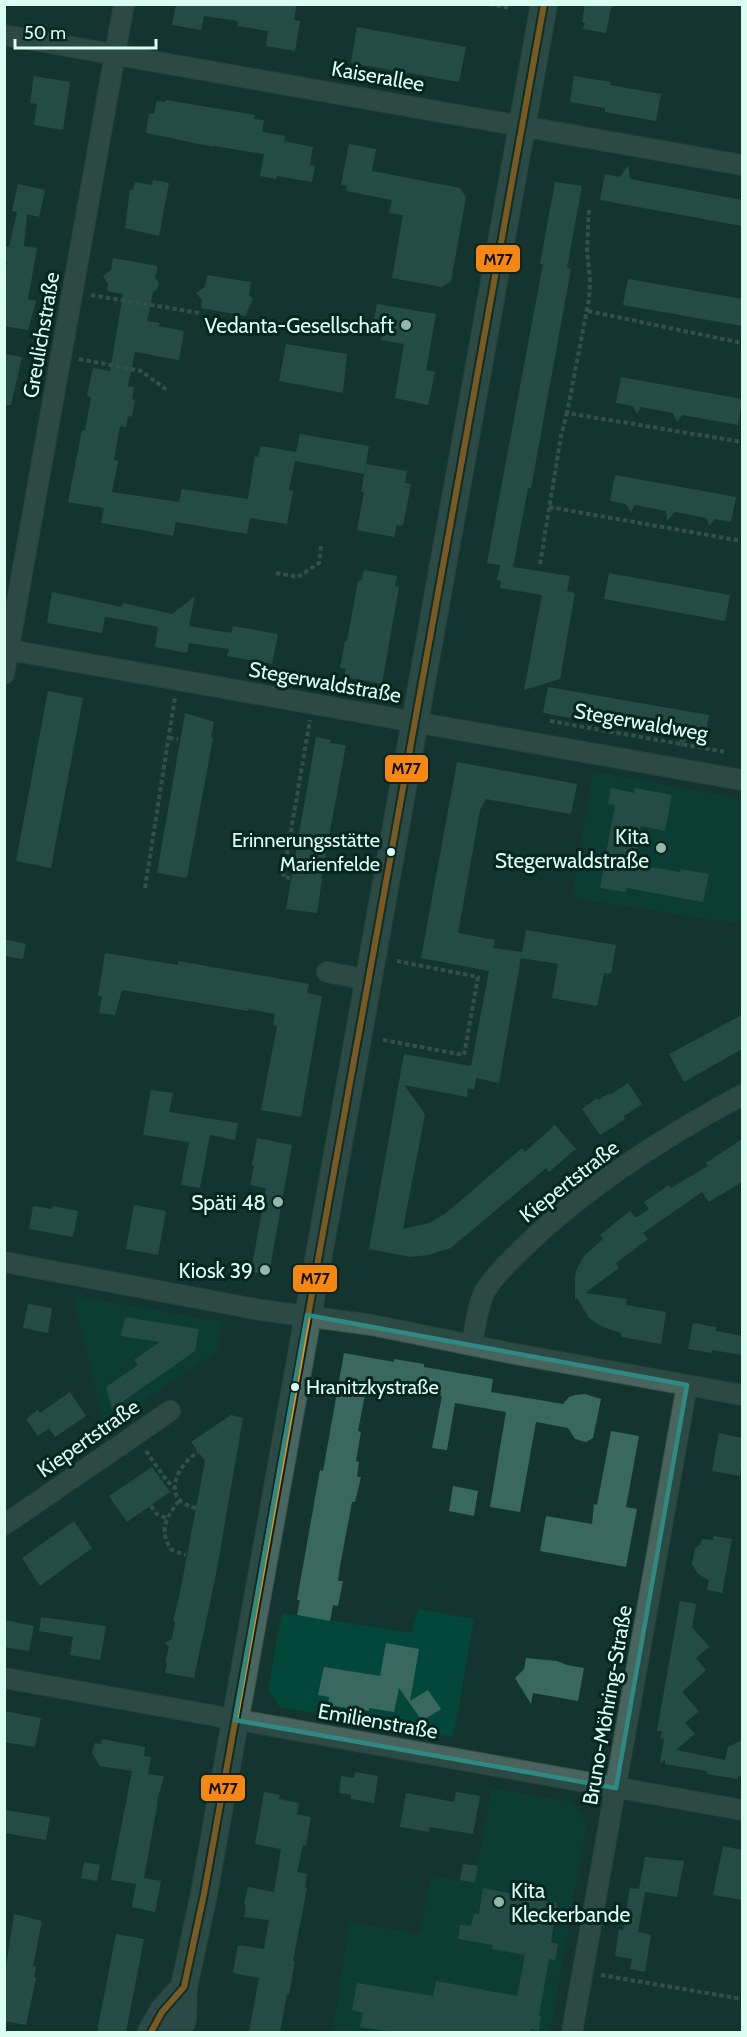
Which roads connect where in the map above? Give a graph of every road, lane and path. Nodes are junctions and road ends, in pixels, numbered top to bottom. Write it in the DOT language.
graph roads {
  1 [pos="124,4"];
  2 [pos="489,4"];
  3 [pos="544,4"];
  4 [pos="511,8"];
  5 [pos="4,35"];
  6 [pos="115,55"];
  7 [pos="522,126"];
  8 [pos="742,165"];
  9 [pos="589,210"];
  10 [pos="90,295"];
  11 [pos="588,311"];
  12 [pos="199,313"];
  13 [pos="742,343"];
  14 [pos="78,358"];
  15 [pos="167,390"];
  16 [pos="567,413"];
  17 [pos="742,442"];
  18 [pos="549,507"];
  19 [pos="742,541"];
  20 [pos="321,546"];
  21 [pos="540,564"];
  22 [pos="276,573"];
  23 [pos="7,650"];
  24 [pos="4,674"];
  25 [pos="175,697"];
  26 [pos="309,720"];
  27 [pos="550,721"];
  28 [pos="415,722"];
  29 [pos="169,738"];
  30 [pos="178,740"];
  31 [pos="302,762"];
  32 [pos="310,763"];
  33 [pos="724,763"];
  34 [pos="742,780"];
  35 [pos="159,799"];
  36 [pos="167,800"];
  37 [pos="293,817"];
  38 [pos="300,819"];
  39 [pos="151,850"];
  40 [pos="158,851"];
  41 [pos="290,878"];
  42 [pos="145,888"];
  43 [pos="397,961"];
  44 [pos="327,972"];
  45 [pos="368,980"];
  46 [pos="382,1040"];
  47 [pos="742,1095"];
  48 [pos="4,1262"];
  49 [pos="307,1315"];
  50 [pos="472,1345"];
  51 [pos="687,1385"];
  52 [pos="742,1395"];
  53 [pos="170,1411"];
  54 [pos="146,1451"];
  55 [pos="198,1452"];
  56 [pos="175,1488"];
  57 [pos="179,1501"];
  58 [pos="151,1506"];
  59 [pos="196,1508"];
  60 [pos="166,1518"];
  61 [pos="4,1525"];
  62 [pos="186,1555"];
  63 [pos="4,1678"];
  64 [pos="235,1720"];
  65 [pos="616,1788"];
  66 [pos="742,1810"];
  67 [pos="601,1975"];
  68 [pos="184,1987"];
  69 [pos="742,1999"];
  70 [pos="152,2032"];
  71 [pos="178,2032"];
  72 [pos="572,2032"];
  1 -- 6 [label="street, Greulichstraße"];
  2 -- 4 [label="path"];
  3 -- 7 [label="main road"];
  5 -- 6 [label="street, Kaiserallee"];
  6 -- 7 [label="street, Kaiserallee"];
  6 -- 23 [label="street, Greulichstraße"];
  7 -- 8 [label="street, Kaiserallee"];
  7 -- 28 [label="main road"];
  9 -- 11 [label="path"];
  10 -- 12 [label="path"];
  11 -- 13 [label="path"];
  11 -- 16 [label="path"];
  14 -- 15 [label="path"];
  16 -- 17 [label="path"];
  16 -- 18 [label="path"];
  18 -- 19 [label="path"];
  18 -- 21 [label="path"];
  20 -- 22 [label="path"];
  23 -- 24 [label="street, Greulichstraße"];
  23 -- 28 [label="street, Stegerwaldstraße"];
  25 -- 29 [label="path"];
  26 -- 31 [label="path"];
  27 -- 33 [label="path, Stegerwaldweg"];
  28 -- 33 [label="street, Stegerwaldstraße"];
  28 -- 45 [label="main road"];
  29 -- 30 [label="path"];
  29 -- 35 [label="path"];
  31 -- 32 [label="path"];
  31 -- 37 [label="path"];
  33 -- 34 [label="street, Stegerwaldstraße"];
  35 -- 36 [label="path"];
  35 -- 39 [label="path"];
  37 -- 38 [label="path"];
  37 -- 41 [label="path"];
  39 -- 40 [label="path"];
  39 -- 42 [label="path"];
  43 -- 46 [label="path"];
  44 -- 45 [label="street"];
  45 -- 49 [label="main road"];
  47 -- 50 [label="street, Kiepertstraße"];
  48 -- 49 [label="street"];
  49 -- 50 [label="street"];
  49 -- 64 [label="main road"];
  50 -- 51 [label="street"];
  51 -- 52 [label="street"];
  51 -- 65 [label="street, Bruno-Möhring-Straße"];
  53 -- 61 [label="street, Kiepertstraße"];
  54 -- 56 [label="path"];
  55 -- 56 [label="path"];
  56 -- 57 [label="path"];
  57 -- 59 [label="path"];
  57 -- 60 [label="path"];
  58 -- 60 [label="path"];
  60 -- 62 [label="path"];
  63 -- 64 [label="street, Emilienstraße"];
  64 -- 65 [label="street, Emilienstraße"];
  64 -- 68 [label="main road"];
  65 -- 66 [label="street, Emilienstraße"];
  65 -- 72 [label="street, Bruno-Möhring-Straße"];
  67 -- 69 [label="path"];
  68 -- 70 [label="main road"];
  68 -- 71 [label="main road"];
}
